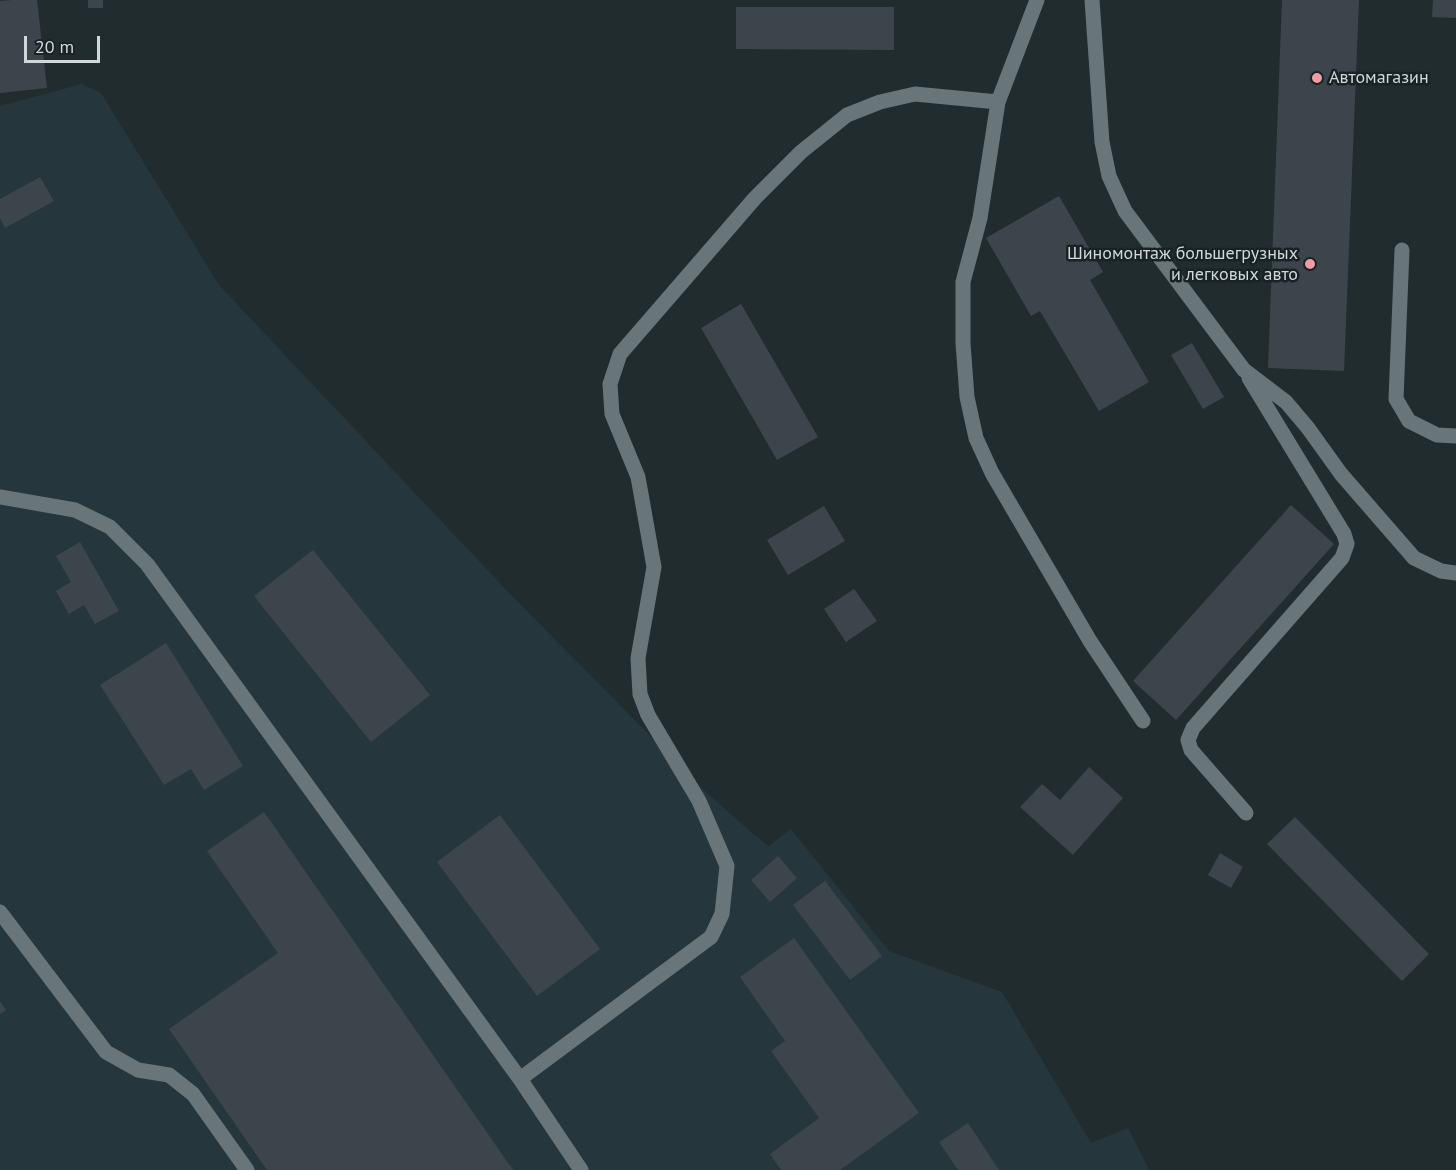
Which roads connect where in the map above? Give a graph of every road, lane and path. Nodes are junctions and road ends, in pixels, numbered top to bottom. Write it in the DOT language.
graph roads {
  1 [pos="1037,0"];
  2 [pos="1092,0"];
  3 [pos="998,102"];
  4 [pos="1402,250"];
  5 [pos="1244,370"];
  6 [pos="1456,436"];
  7 [pos="0,497"];
  8 [pos="1456,573"];
  9 [pos="1143,721"];
  10 [pos="1246,813"];
  11 [pos="0,912"];
  12 [pos="520,1079"];
  13 [pos="247,1170"];
  14 [pos="581,1170"];
  1 -- 3 [label="lane"];
  2 -- 5 [label="lane"];
  3 -- 9 [label="lane"];
  3 -- 12 [label="lane"];
  4 -- 6 [label="lane"];
  5 -- 8 [label="lane"];
  5 -- 10 [label="lane"];
  7 -- 12 [label="lane"];
  11 -- 13 [label="lane"];
  12 -- 14 [label="lane"];
}
